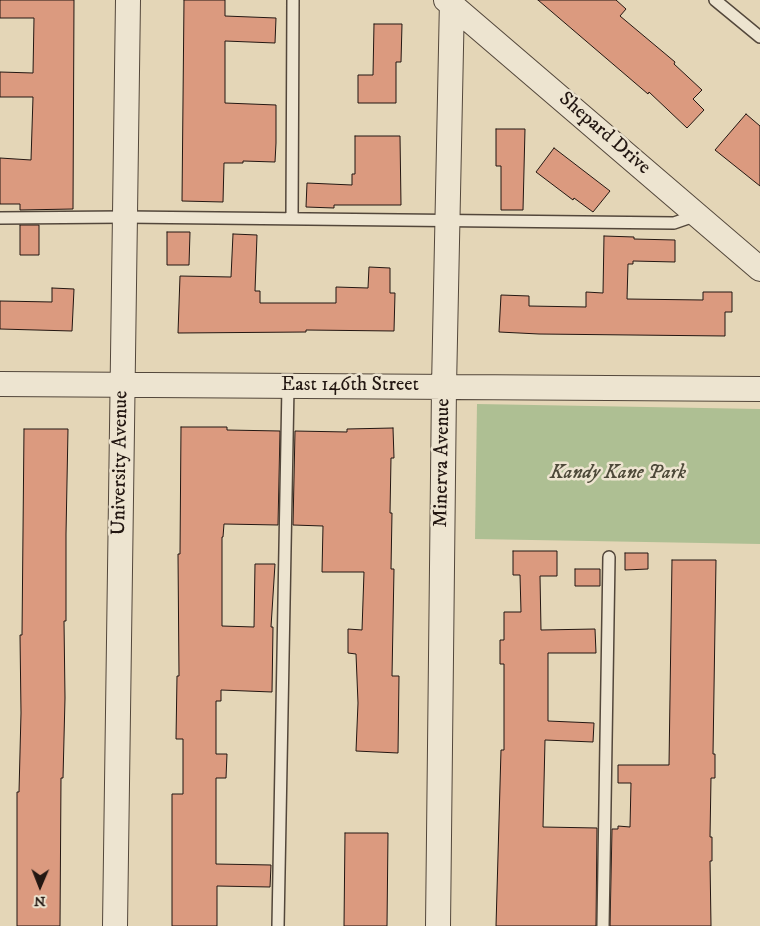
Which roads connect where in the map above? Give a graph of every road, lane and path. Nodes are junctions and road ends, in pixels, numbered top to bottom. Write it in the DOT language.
graph roads {
  1 [pos="128,0"];
  2 [pos="293,0"];
  3 [pos="715,0"];
  4 [pos="450,2"];
  5 [pos="760,38"];
  6 [pos="698,215"];
  7 [pos="125,217"];
  8 [pos="0,218"];
  9 [pos="292,219"];
  10 [pos="448,220"];
  11 [pos="760,269"];
  12 [pos="0,384"];
  13 [pos="122,384"];
  14 [pos="288,386"];
  15 [pos="444,387"];
  16 [pos="760,389"];
  17 [pos="609,557"];
  18 [pos="115,926"];
  19 [pos="278,926"];
  20 [pos="438,926"];
  21 [pos="603,926"];
  1 -- 7 [label="street, University Avenue"];
  2 -- 9 [label="lane"];
  3 -- 5 [label="lane"];
  4 -- 6 [label="street, Shepard Drive"];
  4 -- 10 [label="street, Minerva Avenue"];
  6 -- 10 [label="lane"];
  6 -- 11 [label="street, Shepard Drive"];
  7 -- 8 [label="lane"];
  7 -- 9 [label="lane"];
  7 -- 13 [label="street, University Avenue"];
  9 -- 10 [label="lane"];
  10 -- 15 [label="street, Minerva Avenue"];
  12 -- 13 [label="street, East 146th Street"];
  13 -- 14 [label="street, East 146th Street"];
  13 -- 18 [label="street, University Avenue"];
  14 -- 15 [label="street, East 146th Street"];
  14 -- 19 [label="lane"];
  15 -- 16 [label="street, East 146th Street"];
  15 -- 20 [label="street, Minerva Avenue"];
  17 -- 21 [label="lane"];
}
